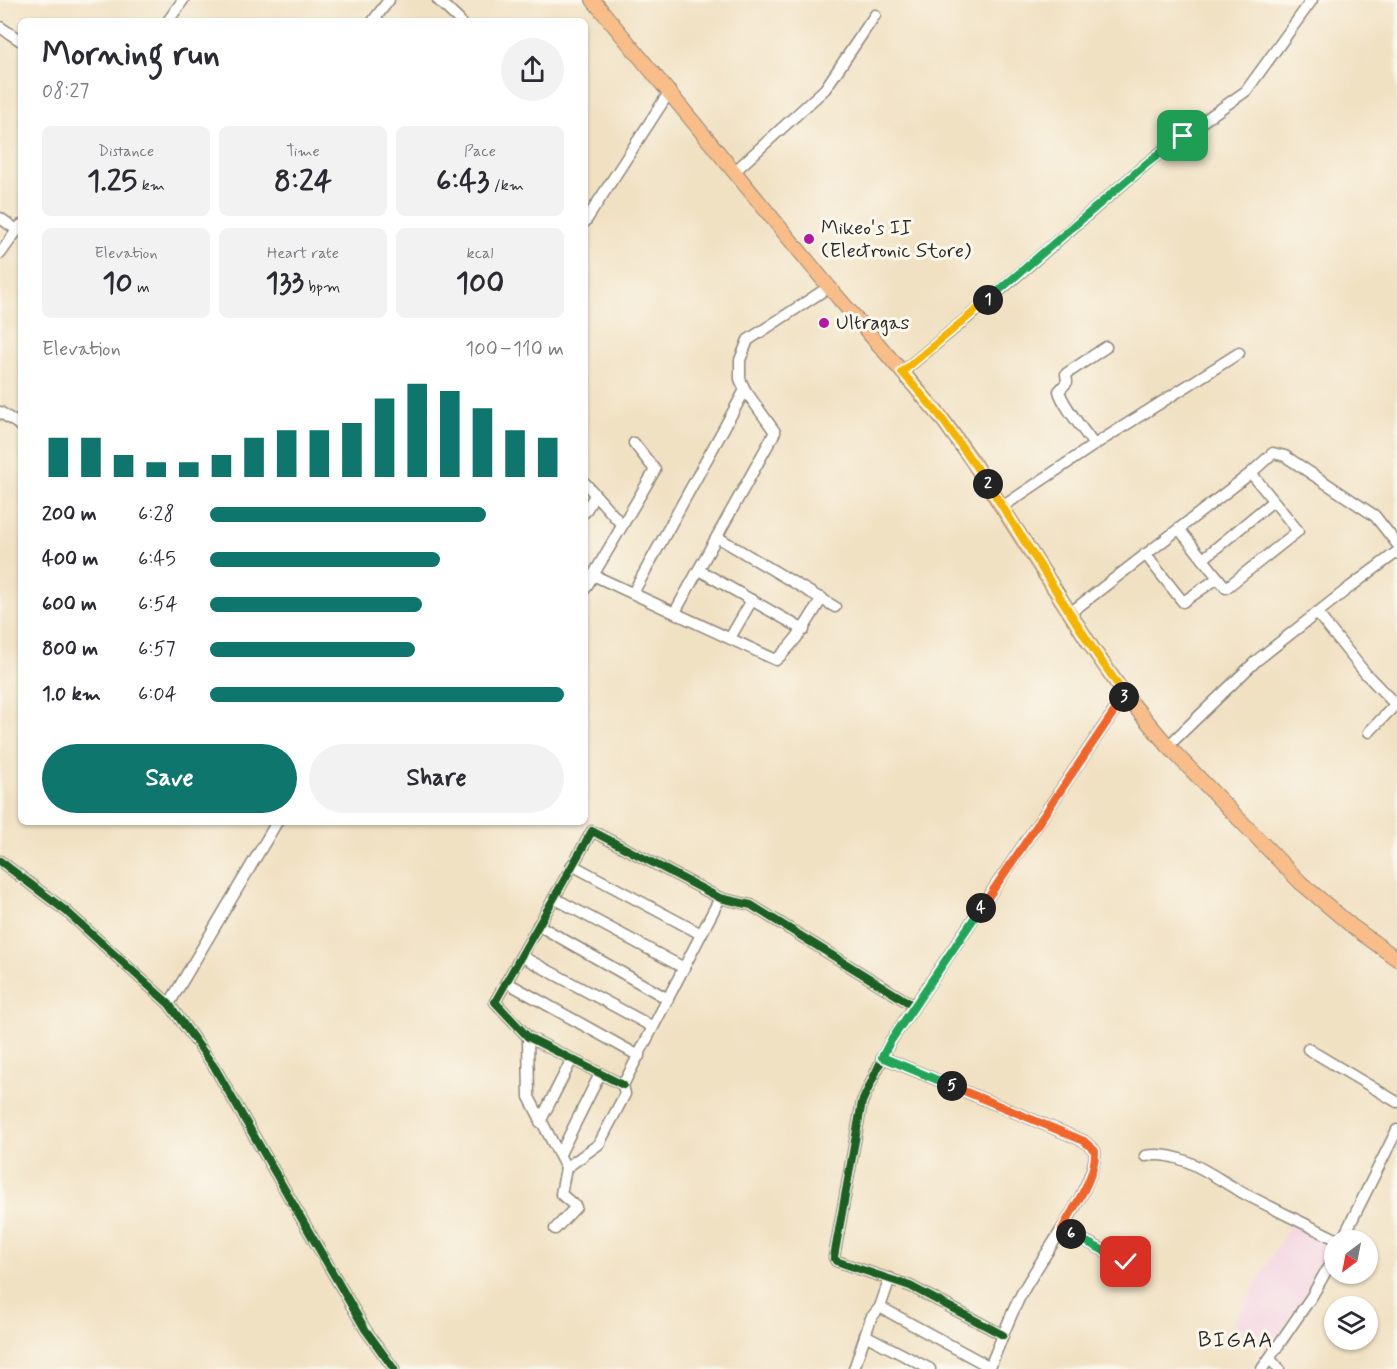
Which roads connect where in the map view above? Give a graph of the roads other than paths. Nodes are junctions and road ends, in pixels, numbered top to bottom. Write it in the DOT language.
graph roads {
  1 [pos="183,0"];
  2 [pos="389,0"];
  3 [pos="438,0"];
  4 [pos="593,0"];
  5 [pos="1312,0"];
  6 [pos="875,15"];
  7 [pos="170,18"];
  8 [pos="375,18"];
  9 [pos="457,18"];
  10 [pos="0,27"];
  11 [pos="18,39"];
  12 [pos="670,91"];
  13 [pos="735,171"];
  14 [pos="588,217"];
  15 [pos="0,218"];
  16 [pos="18,227"];
  17 [pos="18,229"];
  18 [pos="0,254"];
  19 [pos="829,287"];
  20 [pos="1106,347"];
  21 [pos="1239,353"];
  22 [pos="902,372"];
  23 [pos="745,390"];
  24 [pos="0,412"];
  25 [pos="18,424"];
  26 [pos="634,443"];
  27 [pos="1094,445"];
  28 [pos="1251,473"];
  29 [pos="588,487"];
  30 [pos="595,495"];
  31 [pos="1273,501"];
  32 [pos="588,507"];
  33 [pos="1002,507"];
  34 [pos="622,525"];
  35 [pos="1179,529"];
  36 [pos="717,537"];
  37 [pos="1397,544"];
  38 [pos="1397,552"];
  39 [pos="1145,554"];
  40 [pos="1203,559"];
  41 [pos="699,570"];
  42 [pos="593,574"];
  43 [pos="1218,578"];
  44 [pos="588,583"];
  45 [pos="633,593"];
  46 [pos="822,598"];
  47 [pos="752,600"];
  48 [pos="835,607"];
  49 [pos="675,612"];
  50 [pos="1070,613"];
  51 [pos="1317,613"];
  52 [pos="804,630"];
  53 [pos="730,638"];
  54 [pos="1125,695"];
  55 [pos="1369,732"];
  56 [pos="1168,746"];
  57 [pos="275,825"];
  58 [pos="0,861"];
  59 [pos="572,866"];
  60 [pos="554,898"];
  61 [pos="720,898"];
  62 [pos="538,926"];
  63 [pos="701,934"];
  64 [pos="521,956"];
  65 [pos="1397,958"];
  66 [pos="684,968"];
  67 [pos="506,982"];
  68 [pos="668,999"];
  69 [pos="169,1004"];
  70 [pos="914,1006"];
  71 [pos="653,1027"];
  72 [pos="528,1037"];
  73 [pos="1308,1049"];
  74 [pos="639,1056"];
  75 [pos="882,1057"];
  76 [pos="571,1061"];
  77 [pos="600,1074"];
  78 [pos="623,1085"];
  79 [pos="1397,1102"];
  80 [pos="540,1122"];
  81 [pos="1397,1130"];
  82 [pos="560,1154"];
  83 [pos="1145,1156"];
  84 [pos="566,1168"];
  85 [pos="555,1229"];
  86 [pos="1062,1229"];
  87 [pos="1345,1230"];
  88 [pos="1324,1232"];
  89 [pos="1126,1262"];
  90 [pos="1324,1275"];
  91 [pos="890,1278"];
  92 [pos="880,1307"];
  93 [pos="865,1335"];
  94 [pos="1004,1335"];
  95 [pos="1270,1359"];
  96 [pos="857,1368"];
  97 [pos="990,1368"];
  98 [pos="394,1369"];
  99 [pos="930,1369"];
  100 [pos="1262,1369"];
  101 [pos="1279,1369"];
  1 -- 7 [label="street"];
  2 -- 8 [label="street"];
  3 -- 9 [label="street"];
  4 -- 12 [label="main road"];
  5 -- 22 [label="street"];
  6 -- 13 [label="street"];
  10 -- 11 [label="street"];
  12 -- 13 [label="main road"];
  12 -- 14 [label="street"];
  13 -- 19 [label="main road"];
  15 -- 16 [label="street"];
  17 -- 18 [label="street"];
  19 -- 22 [label="main road"];
  19 -- 23 [label="street"];
  20 -- 27 [label="street"];
  21 -- 27 [label="street"];
  22 -- 33 [label="main road"];
  23 -- 36 [label="street"];
  23 -- 45 [label="street"];
  24 -- 25 [label="street"];
  26 -- 34 [label="street"];
  27 -- 33 [label="street"];
  28 -- 31 [label="street"];
  28 -- 35 [label="street"];
  28 -- 37 [label="street"];
  29 -- 30 [label="street"];
  30 -- 32 [label="street"];
  30 -- 34 [label="street"];
  31 -- 40 [label="street"];
  31 -- 43 [label="street"];
  33 -- 50 [label="main road"];
  34 -- 42 [label="street"];
  35 -- 39 [label="street"];
  35 -- 40 [label="street"];
  36 -- 41 [label="street"];
  36 -- 46 [label="street"];
  38 -- 51 [label="street"];
  39 -- 43 [label="street"];
  39 -- 50 [label="street"];
  40 -- 43 [label="street"];
  41 -- 47 [label="street"];
  41 -- 49 [label="street"];
  42 -- 44 [label="street"];
  42 -- 45 [label="street"];
  45 -- 49 [label="street"];
  46 -- 48 [label="street"];
  46 -- 52 [label="street"];
  47 -- 52 [label="street"];
  47 -- 53 [label="street"];
  49 -- 53 [label="street"];
  50 -- 54 [label="main road"];
  51 -- 55 [label="street"];
  51 -- 56 [label="street"];
  52 -- 53 [label="street"];
  54 -- 56 [label="main road"];
  54 -- 70 [label="street"];
  56 -- 65 [label="main road"];
  57 -- 69 [label="street"];
  58 -- 69 [label="street"];
  59 -- 60 [label="street"];
  59 -- 61 [label="street"];
  59 -- 63 [label="street"];
  60 -- 62 [label="street"];
  60 -- 66 [label="street"];
  61 -- 63 [label="street"];
  61 -- 70 [label="street"];
  62 -- 64 [label="street"];
  62 -- 68 [label="street"];
  63 -- 66 [label="street"];
  64 -- 67 [label="street"];
  64 -- 71 [label="street"];
  66 -- 68 [label="street"];
  67 -- 72 [label="street"];
  67 -- 74 [label="street"];
  68 -- 71 [label="street"];
  69 -- 98 [label="street"];
  70 -- 75 [label="street"];
  71 -- 74 [label="street"];
  72 -- 76 [label="street"];
  72 -- 80 [label="street"];
  73 -- 79 [label="street"];
  74 -- 78 [label="street"];
  75 -- 86 [label="street"];
  75 -- 91 [label="street"];
  76 -- 77 [label="street"];
  76 -- 80 [label="street"];
  77 -- 78 [label="street"];
  77 -- 82 [label="street"];
  78 -- 84 [label="street"];
  80 -- 82 [label="street"];
  81 -- 87 [label="street"];
  82 -- 84 [label="street"];
  83 -- 88 [label="street"];
  84 -- 85 [label="street"];
  86 -- 89 [label="street"];
  86 -- 94 [label="street"];
  90 -- 95 [label="street"];
  91 -- 92 [label="street"];
  91 -- 94 [label="street"];
  92 -- 93 [label="street"];
  92 -- 97 [label="street"];
  93 -- 96 [label="street"];
  93 -- 99 [label="street"];
  94 -- 97 [label="street"];
  95 -- 100 [label="street"];
  95 -- 101 [label="street"];
}
